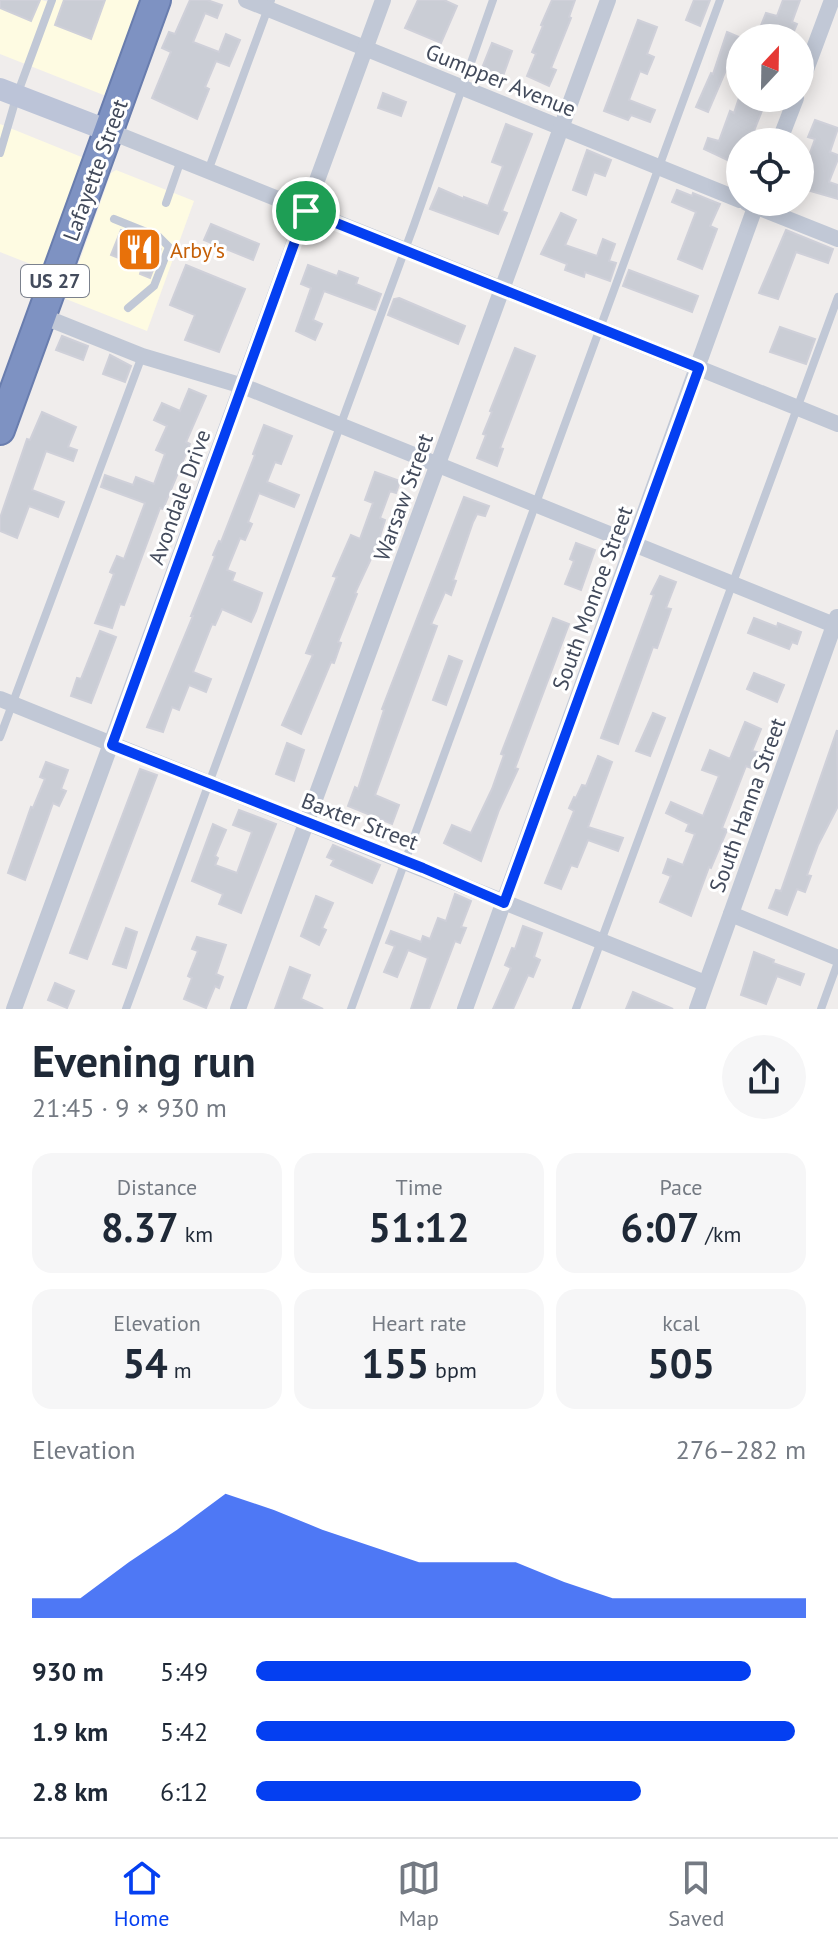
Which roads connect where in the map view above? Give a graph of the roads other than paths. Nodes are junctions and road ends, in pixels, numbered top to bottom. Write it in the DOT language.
graph roads {
  1 [pos="52,0"];
  2 [pos="156,0"];
  3 [pos="246,0"];
  4 [pos="383,0"];
  5 [pos="493,0"];
  6 [pos="608,0"];
  7 [pos="720,0"];
  8 [pos="832,0"];
  9 [pos="269,4"];
  10 [pos="365,48"];
  11 [pos="814,48"];
  12 [pos="464,88"];
  13 [pos="8,92"];
  14 [pos="562,128"];
  15 [pos="109,131"];
  16 [pos="0,153"];
  17 [pos="181,160"];
  18 [pos="659,167"];
  19 [pos="208,171"];
  20 [pos="726,193"];
  21 [pos="166,203"];
  22 [pos="306,211"];
  23 [pos="746,216"];
  24 [pos="783,216"];
  25 [pos="114,219"];
  26 [pos="838,239"];
  27 [pos="405,250"];
  28 [pos="503,290"];
  29 [pos="838,297"];
  30 [pos="128,308"];
  31 [pos="42,316"];
  32 [pos="601,329"];
  33 [pos="142,356"];
  34 [pos="699,368"];
  35 [pos="243,386"];
  36 [pos="797,408"];
  37 [pos="838,424"];
  38 [pos="340,426"];
  39 [pos="0,430"];
  40 [pos="438,466"];
  41 [pos="537,505"];
  42 [pos="635,544"];
  43 [pos="732,584"];
  44 [pos="836,620"];
  45 [pos="6,702"];
  46 [pos="0,737"];
  47 [pos="112,745"];
  48 [pos="208,784"];
  49 [pos="307,824"];
  50 [pos="405,862"];
  51 [pos="504,903"];
  52 [pos="731,914"];
  53 [pos="601,942"];
  54 [pos="838,960"];
  55 [pos="705,983"];
  56 [pos="14,1009"];
  57 [pos="126,1009"];
  58 [pos="238,1009"];
  59 [pos="351,1009"];
  60 [pos="465,1009"];
  61 [pos="576,1009"];
  62 [pos="697,1009"];
  63 [pos="821,1009"];
  1 -- 13 [label="lane"];
  2 -- 15 [label="highway, Lafayette Street / US 27"];
  3 -- 9 [label="street, Gumpper Avenue"];
  4 -- 10 [label="street, Avondale Drive"];
  5 -- 12 [label="lane"];
  6 -- 14 [label="street, Warsaw Street"];
  7 -- 18 [label="lane"];
  8 -- 11 [label="street"];
  9 -- 10 [label="street, Gumpper Avenue"];
  9 -- 19 [label="lane"];
  10 -- 12 [label="street, Gumpper Avenue"];
  10 -- 22 [label="street, Avondale Drive"];
  12 -- 14 [label="street, Gumpper Avenue"];
  12 -- 27 [label="lane"];
  13 -- 15 [label="street"];
  13 -- 16 [label="lane"];
  14 -- 18 [label="street, Gumpper Avenue"];
  14 -- 28 [label="street, Warsaw Street"];
  15 -- 17 [label="street"];
  15 -- 31 [label="highway, Lafayette Street / US 27"];
  17 -- 19 [label="street"];
  17 -- 21 [label="lane"];
  18 -- 20 [label="street, Gumpper Avenue"];
  18 -- 32 [label="lane"];
  19 -- 22 [label="street"];
  22 -- 27 [label="street"];
  22 -- 35 [label="street, Avondale Drive"];
  23 -- 34 [label="street, South Monroe Street"];
  24 -- 26 [label="street, Gumpper Avenue"];
  25 -- 30 [label="lane"];
  27 -- 28 [label="street"];
  27 -- 38 [label="lane"];
  28 -- 32 [label="street"];
  28 -- 40 [label="street, Warsaw Street"];
  29 -- 36 [label="lane"];
  31 -- 33 [label="street"];
  31 -- 39 [label="highway, Lafayette Street / US 27"];
  32 -- 34 [label="street"];
  32 -- 41 [label="lane"];
  33 -- 35 [label="street"];
  33 -- 45 [label="lane"];
  34 -- 36 [label="street"];
  34 -- 42 [label="street, South Monroe Street"];
  35 -- 38 [label="street"];
  35 -- 47 [label="street, Avondale Drive"];
  36 -- 37 [label="street"];
  36 -- 43 [label="lane"];
  38 -- 40 [label="street"];
  38 -- 48 [label="lane"];
  40 -- 41 [label="street"];
  40 -- 49 [label="street, Warsaw Street"];
  41 -- 42 [label="street"];
  41 -- 50 [label="lane"];
  42 -- 43 [label="street"];
  42 -- 51 [label="street, South Monroe Street"];
  43 -- 44 [label="street"];
  43 -- 53 [label="lane"];
  44 -- 52 [label="street, South Hanna Street"];
  45 -- 46 [label="lane"];
  45 -- 47 [label="street, Baxter Street"];
  47 -- 48 [label="street, Baxter Street"];
  47 -- 56 [label="street, Avondale Drive"];
  48 -- 49 [label="street, Baxter Street"];
  48 -- 57 [label="lane"];
  49 -- 50 [label="street, Baxter Street"];
  49 -- 58 [label="street, Warsaw Street"];
  50 -- 51 [label="street, Baxter Street"];
  50 -- 59 [label="lane"];
  51 -- 53 [label="street, Baxter Street"];
  51 -- 60 [label="street, South Monroe Street"];
  52 -- 54 [label="street"];
  52 -- 55 [label="street, South Hanna Street"];
  53 -- 55 [label="street, Baxter Street"];
  53 -- 61 [label="lane"];
  54 -- 63 [label="lane"];
  55 -- 62 [label="street, South Hanna Street"];
}
